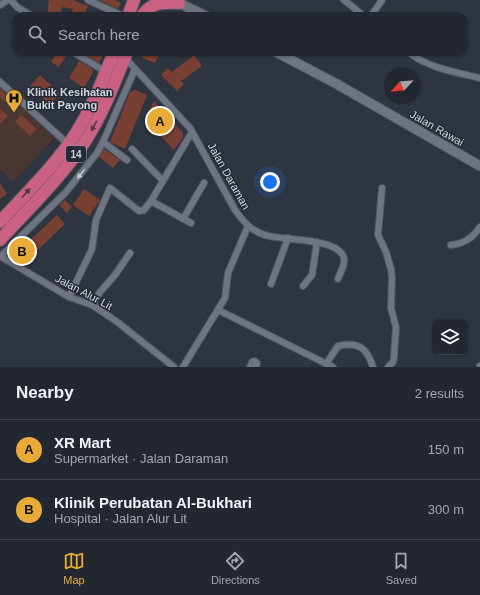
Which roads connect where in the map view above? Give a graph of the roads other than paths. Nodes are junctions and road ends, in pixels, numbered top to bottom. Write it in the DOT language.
graph roads {
  1 [pos="9,0"];
  2 [pos="88,0"];
  3 [pos="129,0"];
  4 [pos="134,0"];
  5 [pos="148,0"];
  6 [pos="344,0"];
  7 [pos="382,0"];
  8 [pos="176,1"];
  9 [pos="0,5"];
  10 [pos="25,12"];
  11 [pos="119,12"];
  12 [pos="127,12"];
  13 [pos="128,12"];
  14 [pos="143,12"];
  15 [pos="144,12"];
  16 [pos="198,12"];
  17 [pos="359,12"];
  18 [pos="374,12"];
  19 [pos="80,56"];
  20 [pos="112,56"];
  21 [pos="126,56"];
  22 [pos="127,56"];
  23 [pos="284,56"];
  24 [pos="414,56"];
  25 [pos="135,69"];
  26 [pos="106,72"];
  27 [pos="480,78"];
  28 [pos="0,82"];
  29 [pos="192,132"];
  30 [pos="103,142"];
  31 [pos="68,144"];
  32 [pos="132,149"];
  33 [pos="127,160"];
  34 [pos="480,166"];
  35 [pos="163,181"];
  36 [pos="204,183"];
  37 [pos="382,188"];
  38 [pos="151,201"];
  39 [pos="183,219"];
  40 [pos="0,222"];
  41 [pos="16,222"];
  42 [pos="191,223"];
  43 [pos="248,226"];
  44 [pos="480,227"];
  45 [pos="25,232"];
  46 [pos="288,238"];
  47 [pos="0,240"];
  48 [pos="318,242"];
  49 [pos="451,245"];
  50 [pos="130,253"];
  51 [pos="1,256"];
  52 [pos="338,279"];
  53 [pos="271,284"];
  54 [pos="303,286"];
  55 [pos="69,297"];
  56 [pos="92,305"];
  57 [pos="218,310"];
  58 [pos="326,364"];
  59 [pos="174,367"];
  60 [pos="183,367"];
  61 [pos="250,367"];
  62 [pos="256,367"];
  63 [pos="333,367"];
  64 [pos="373,367"];
  65 [pos="388,367"];
  1 -- 9 [label="street"];
  1 -- 10 [label="street"];
  2 -- 11 [label="street"];
  3 -- 12 [label="highway"];
  4 -- 13 [label="highway"];
  5 -- 14 [label="highway"];
  6 -- 17 [label="street"];
  7 -- 18 [label="street"];
  8 -- 15 [label="highway"];
  8 -- 16 [label="main road"];
  19 -- 26 [label="street"];
  20 -- 26 [label="highway, 14"];
  21 -- 41 [label="highway, 14, one-way"];
  22 -- 25 [label="street, Jalan Daraman"];
  23 -- 34 [label="main road, Jalan Rawai"];
  24 -- 27 [label="street"];
  25 -- 29 [label="street, Jalan Daraman"];
  25 -- 30 [label="street"];
  26 -- 31 [label="highway, 14"];
  28 -- 31 [label="street"];
  29 -- 35 [label="street"];
  29 -- 43 [label="street, Jalan Daraman"];
  30 -- 33 [label="street"];
  30 -- 45 [label="street, one-way"];
  40 -- 31 [label="highway, 14, one-way"];
  32 -- 35 [label="street"];
  35 -- 38 [label="street"];
  36 -- 39 [label="street"];
  37 -- 65 [label="street"];
  38 -- 39 [label="street"];
  38 -- 55 [label="street"];
  39 -- 42 [label="street"];
  41 -- 45 [label="street"];
  41 -- 47 [label="highway, 14"];
  43 -- 46 [label="street, Jalan Daraman"];
  43 -- 57 [label="street"];
  44 -- 49 [label="street"];
  45 -- 51 [label="street"];
  46 -- 48 [label="street, Jalan Daraman"];
  46 -- 53 [label="street"];
  48 -- 52 [label="street, Jalan Daraman"];
  48 -- 54 [label="street"];
  50 -- 56 [label="street"];
  51 -- 55 [label="street, Jalan Alur Lit"];
  55 -- 56 [label="street, Jalan Alur Lit"];
  56 -- 59 [label="street, Jalan Alur Lit"];
  57 -- 58 [label="street"];
  57 -- 60 [label="street"];
  58 -- 63 [label="street"];
  58 -- 64 [label="street"];
  61 -- 62 [label="street"];
}
